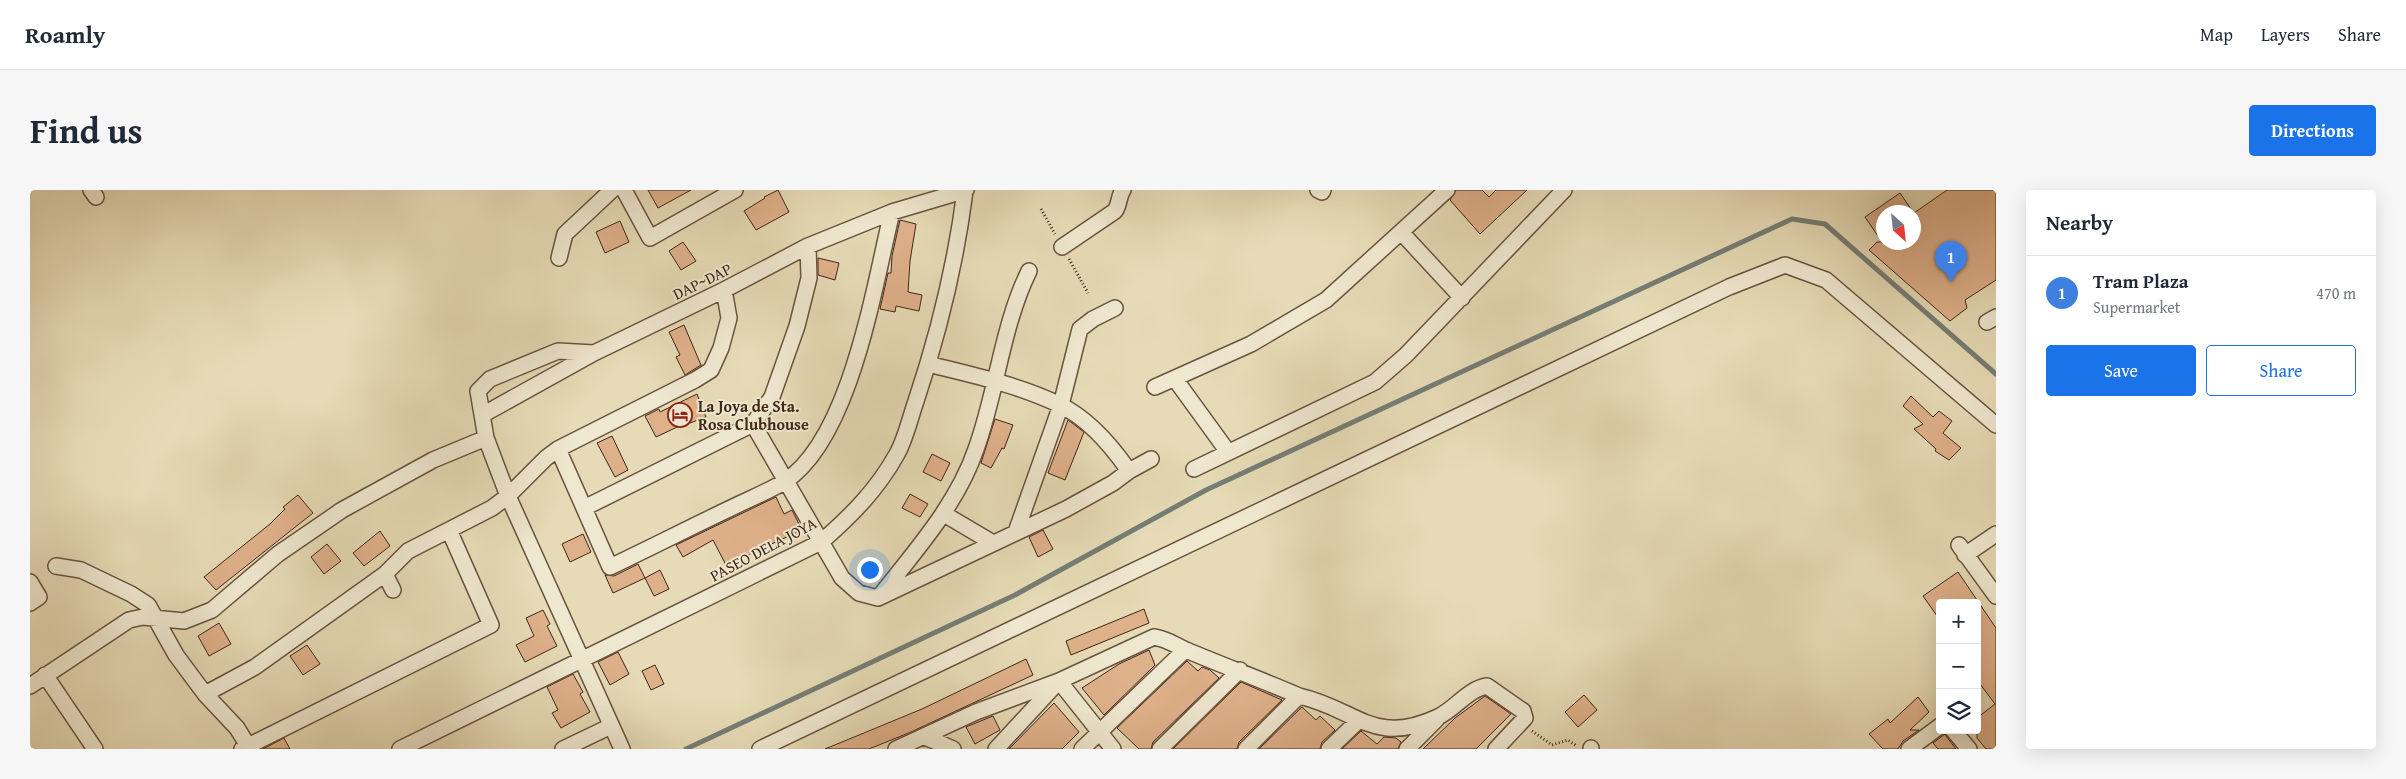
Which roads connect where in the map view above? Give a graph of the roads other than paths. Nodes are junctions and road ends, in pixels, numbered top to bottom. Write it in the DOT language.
graph roads {
  1 [pos="612,190"];
  2 [pos="624,190"];
  3 [pos="735,190"];
  4 [pos="965,190"];
  5 [pos="1122,190"];
  6 [pos="1318,190"];
  7 [pos="1323,190"];
  8 [pos="1447,190"];
  9 [pos="1564,190"];
  10 [pos="892,212"];
  11 [pos="1402,232"];
  12 [pos="808,246"];
  13 [pos="1062,247"];
  14 [pos="559,258"];
  15 [pos="1029,272"];
  16 [pos="724,290"];
  17 [pos="1462,298"];
  18 [pos="1115,308"];
  19 [pos="594,353"];
  20 [pos="928,364"];
  21 [pos="1175,379"];
  22 [pos="996,382"];
  23 [pos="1155,387"];
  24 [pos="1061,405"];
  25 [pos="484,414"];
  26 [pos="753,424"];
  27 [pos="1996,425"];
  28 [pos="486,438"];
  29 [pos="558,449"];
  30 [pos="1228,452"];
  31 [pos="1150,459"];
  32 [pos="1194,469"];
  33 [pos="1129,471"];
  34 [pos="785,481"];
  35 [pos="508,496"];
  36 [pos="584,508"];
  37 [pos="944,514"];
  38 [pos="449,530"];
  39 [pos="1016,532"];
  40 [pos="1996,534"];
  41 [pos="820,542"];
  42 [pos="993,544"];
  43 [pos="56,566"];
  44 [pos="385,574"];
  45 [pos="30,582"];
  46 [pos="393,590"];
  47 [pos="1996,596"];
  48 [pos="878,598"];
  49 [pos="30,603"];
  50 [pos="157,619"];
  51 [pos="1185,650"];
  52 [pos="581,660"];
  53 [pos="1240,670"];
  54 [pos="45,675"];
  55 [pos="1059,681"];
  56 [pos="30,686"];
  57 [pos="205,694"];
  58 [pos="1299,696"];
  59 [pos="1440,716"];
  60 [pos="1358,720"];
  61 [pos="611,726"];
  62 [pos="1936,729"];
  63 [pos="1100,731"];
  64 [pos="1956,734"];
  65 [pos="924,737"];
  66 [pos="247,748"];
  67 [pos="95,749"];
  68 [pos="400,749"];
  69 [pos="564,749"];
  70 [pos="622,749"];
  71 [pos="760,749"];
  72 [pos="896,749"];
  73 [pos="953,749"];
  74 [pos="996,749"];
  75 [pos="1082,749"];
  76 [pos="1113,749"];
  77 [pos="1160,749"];
  78 [pos="1246,749"];
  79 [pos="1328,749"];
  80 [pos="1407,749"];
  81 [pos="1496,749"];
  82 [pos="1909,749"];
  83 [pos="1969,749"];
  1 -- 14 [label="street"];
  2 -- 3 [label="street"];
  4 -- 10 [label="street, DAP~DAP"];
  4 -- 20 [label="street, PASEO DELA JOYA"];
  5 -- 13 [label="street"];
  6 -- 7 [label="street"];
  8 -- 11 [label="street"];
  9 -- 17 [label="street"];
  10 -- 12 [label="street, DAP~DAP"];
  10 -- 34 [label="street"];
  11 -- 17 [label="street"];
  11 -- 21 [label="street"];
  12 -- 16 [label="street, DAP~DAP"];
  12 -- 26 [label="street"];
  15 -- 22 [label="street"];
  16 -- 19 [label="street, DAP~DAP"];
  16 -- 29 [label="street"];
  17 -- 30 [label="street"];
  18 -- 24 [label="street"];
  19 -- 25 [label="street, DAP~DAP"];
  19 -- 25 [label="street"];
  20 -- 22 [label="street"];
  20 -- 41 [label="street, PASEO DELA JOYA"];
  21 -- 23 [label="street"];
  21 -- 30 [label="street"];
  22 -- 24 [label="street"];
  22 -- 37 [label="street"];
  24 -- 33 [label="street"];
  24 -- 39 [label="street"];
  25 -- 28 [label="street"];
  26 -- 34 [label="street"];
  26 -- 36 [label="street"];
  27 -- 71 [label="street"];
  28 -- 35 [label="street"];
  28 -- 50 [label="street"];
  29 -- 35 [label="street"];
  29 -- 36 [label="street"];
  30 -- 32 [label="street"];
  31 -- 33 [label="street"];
  33 -- 39 [label="street"];
  34 -- 36 [label="street"];
  34 -- 41 [label="street"];
  35 -- 38 [label="street"];
  35 -- 52 [label="street"];
  37 -- 42 [label="street"];
  37 -- 48 [label="street"];
  38 -- 44 [label="street"];
  38 -- 66 [label="street"];
  39 -- 42 [label="street"];
  40 -- 47 [label="street"];
  41 -- 48 [label="street"];
  41 -- 52 [label="street, PASEO DELA JOYA"];
  42 -- 48 [label="street"];
  43 -- 50 [label="street"];
  44 -- 46 [label="street"];
  44 -- 57 [label="street"];
  45 -- 49 [label="street"];
  50 -- 54 [label="street"];
  50 -- 57 [label="street"];
  51 -- 53 [label="street"];
  51 -- 55 [label="street"];
  51 -- 63 [label="street"];
  52 -- 61 [label="street"];
  52 -- 68 [label="street, PASEO DELA JOYA"];
  53 -- 58 [label="street"];
  53 -- 77 [label="street"];
  54 -- 56 [label="street"];
  54 -- 67 [label="street"];
  55 -- 63 [label="street"];
  55 -- 65 [label="street"];
  55 -- 74 [label="street"];
  57 -- 66 [label="street"];
  58 -- 60 [label="street"];
  58 -- 78 [label="street"];
  59 -- 60 [label="street"];
  59 -- 80 [label="street"];
  59 -- 81 [label="street"];
  60 -- 79 [label="street"];
  61 -- 69 [label="street"];
  61 -- 70 [label="street"];
  62 -- 82 [label="street"];
  63 -- 75 [label="street"];
  63 -- 76 [label="street"];
  64 -- 83 [label="street"];
  65 -- 72 [label="street"];
  65 -- 73 [label="street"];
}
